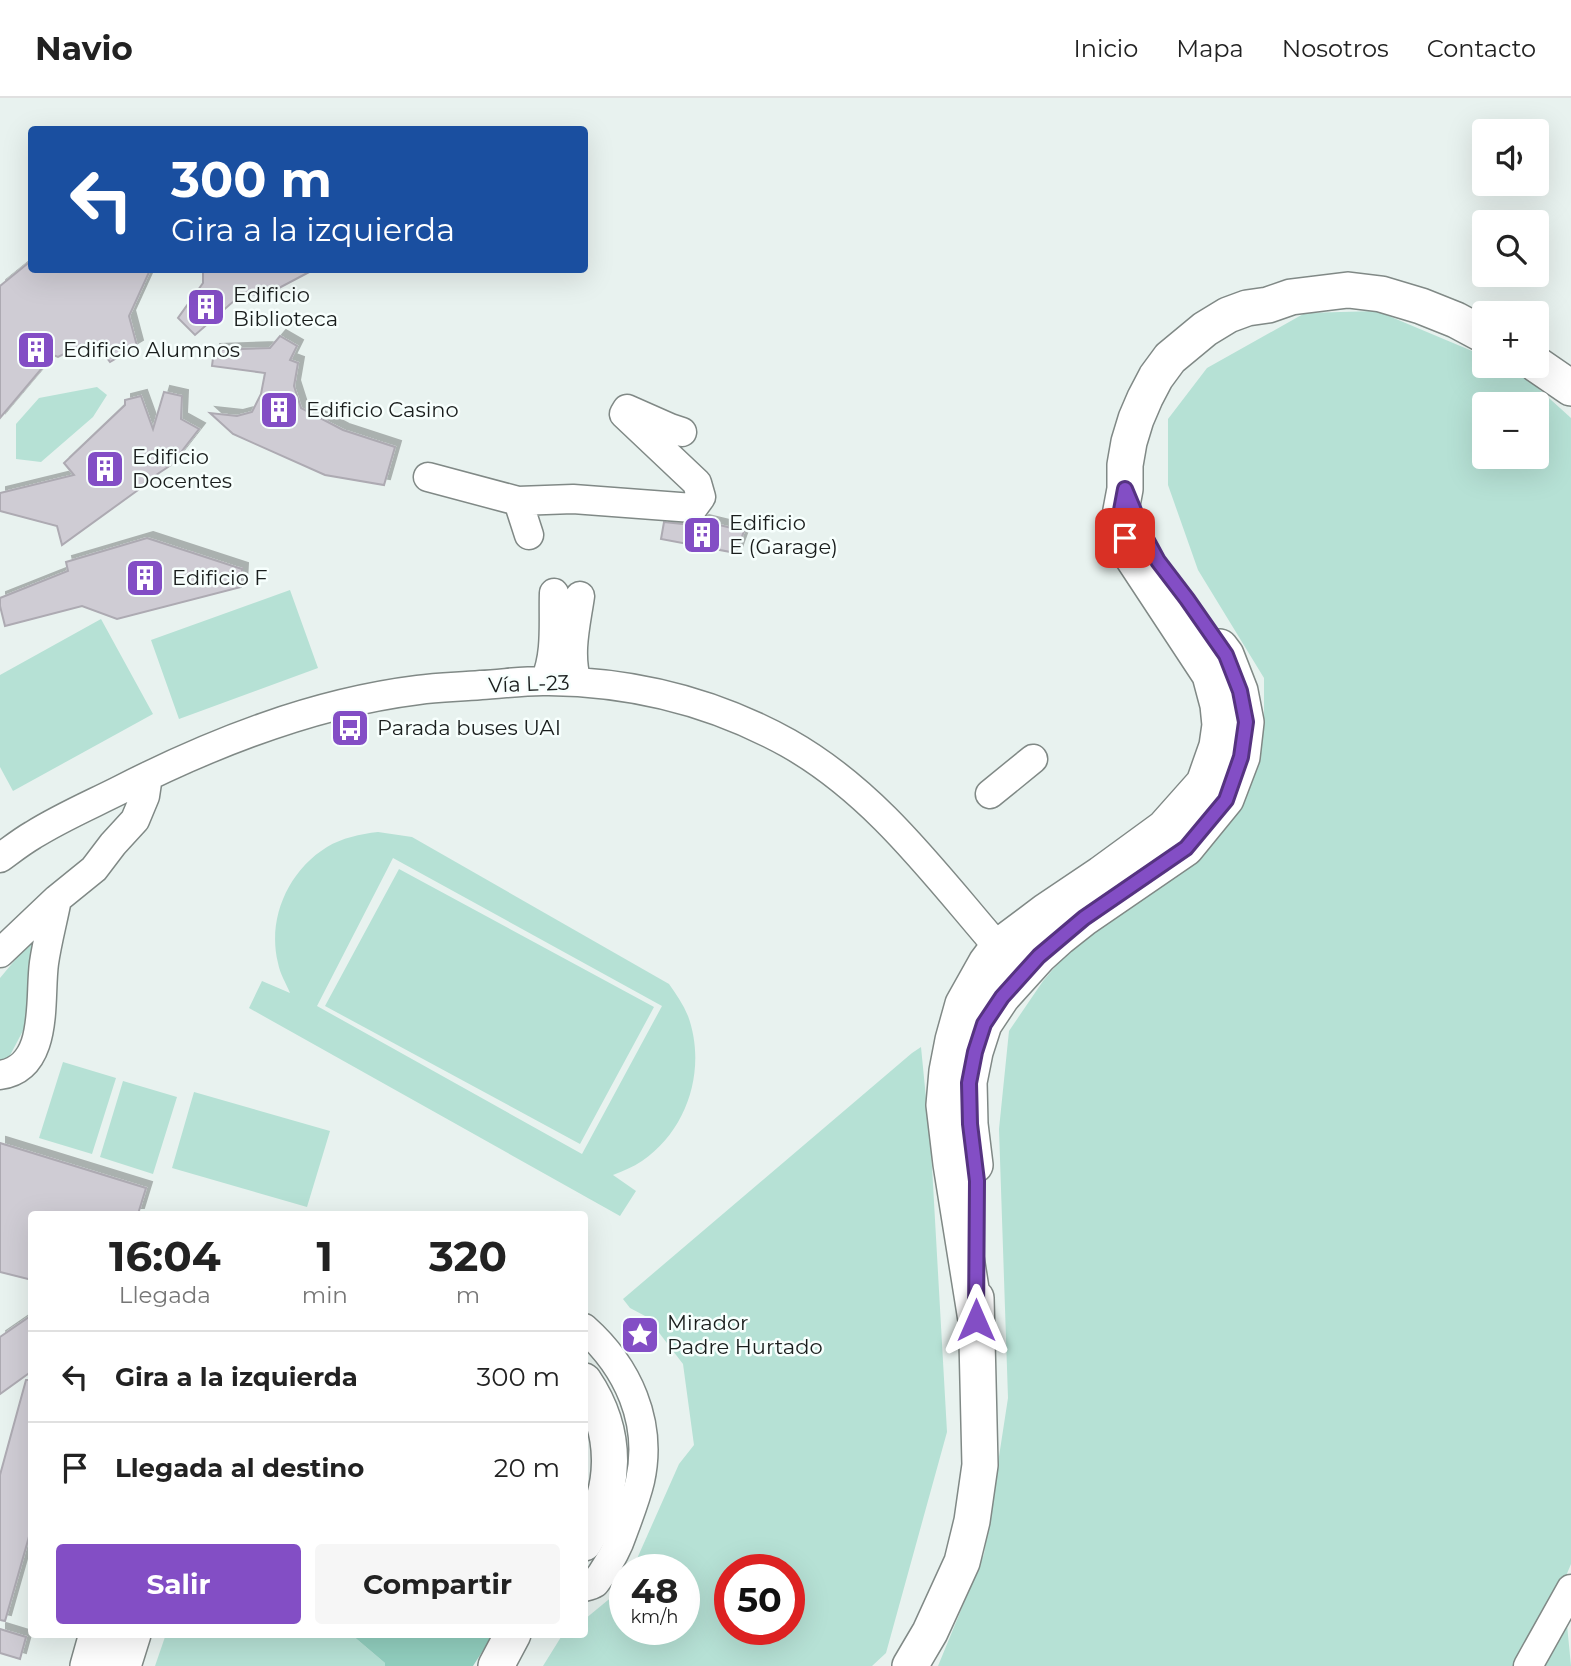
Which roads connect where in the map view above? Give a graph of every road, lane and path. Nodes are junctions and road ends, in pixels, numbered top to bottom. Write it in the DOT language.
graph roads {
  1 [pos="1472,329"];
  2 [pos="1549,373"];
  3 [pos="1571,388"];
  4 [pos="682,432"];
  5 [pos="428,477"];
  6 [pos="1125,489"];
  7 [pos="518,501"];
  8 [pos="529,535"];
  9 [pos="545,681"];
  10 [pos="577,682"];
  11 [pos="1033,759"];
  12 [pos="148,776"];
  13 [pos="990,794"];
  14 [pos="92,804"];
  15 [pos="113,844"];
  16 [pos="0,858"];
  17 [pos="57,899"];
  18 [pos="998,947"];
  19 [pos="0,953"];
  20 [pos="1039,956"];
  21 [pos="1002,997"];
  22 [pos="0,1075"];
  23 [pos="976,1320"];
  24 [pos="588,1332"];
  25 [pos="588,1388"];
  26 [pos="588,1537"];
  27 [pos="588,1586"];
  28 [pos="1571,1588"];
  29 [pos="96,1638"];
  30 [pos="133,1638"];
  31 [pos="511,1638"];
  32 [pos="88,1666"];
  33 [pos="123,1666"];
  34 [pos="496,1666"];
  35 [pos="910,1666"];
  36 [pos="1528,1666"];
  1 -- 6 [label="main road"];
  2 -- 3 [label="main road"];
  4 -- 7 [label="street"];
  5 -- 7 [label="street"];
  6 -- 18 [label="main road"];
  6 -- 20 [label="main road"];
  7 -- 8 [label="street"];
  9 -- 10 [label="street, Vía L-23"];
  9 -- 10 [label="street"];
  9 -- 12 [label="street, Vía L-23"];
  10 -- 18 [label="street, Vía L-23"];
  11 -- 13 [label="street"];
  12 -- 14 [label="street, Vía L-23"];
  12 -- 15 [label="street"];
  14 -- 15 [label="street"];
  14 -- 16 [label="street, Vía L-23"];
  15 -- 17 [label="street"];
  17 -- 19 [label="street"];
  17 -- 22 [label="street"];
  18 -- 20 [label="street"];
  18 -- 21 [label="street, Vía L-23"];
  18 -- 23 [label="main road"];
  20 -- 21 [label="main road"];
  21 -- 23 [label="main road"];
  23 -- 35 [label="main road"];
  24 -- 27 [label="street"];
  25 -- 26 [label="main road"];
  28 -- 36 [label="street"];
  29 -- 32 [label="main road"];
  30 -- 33 [label="main road"];
  31 -- 34 [label="main road"];
}
